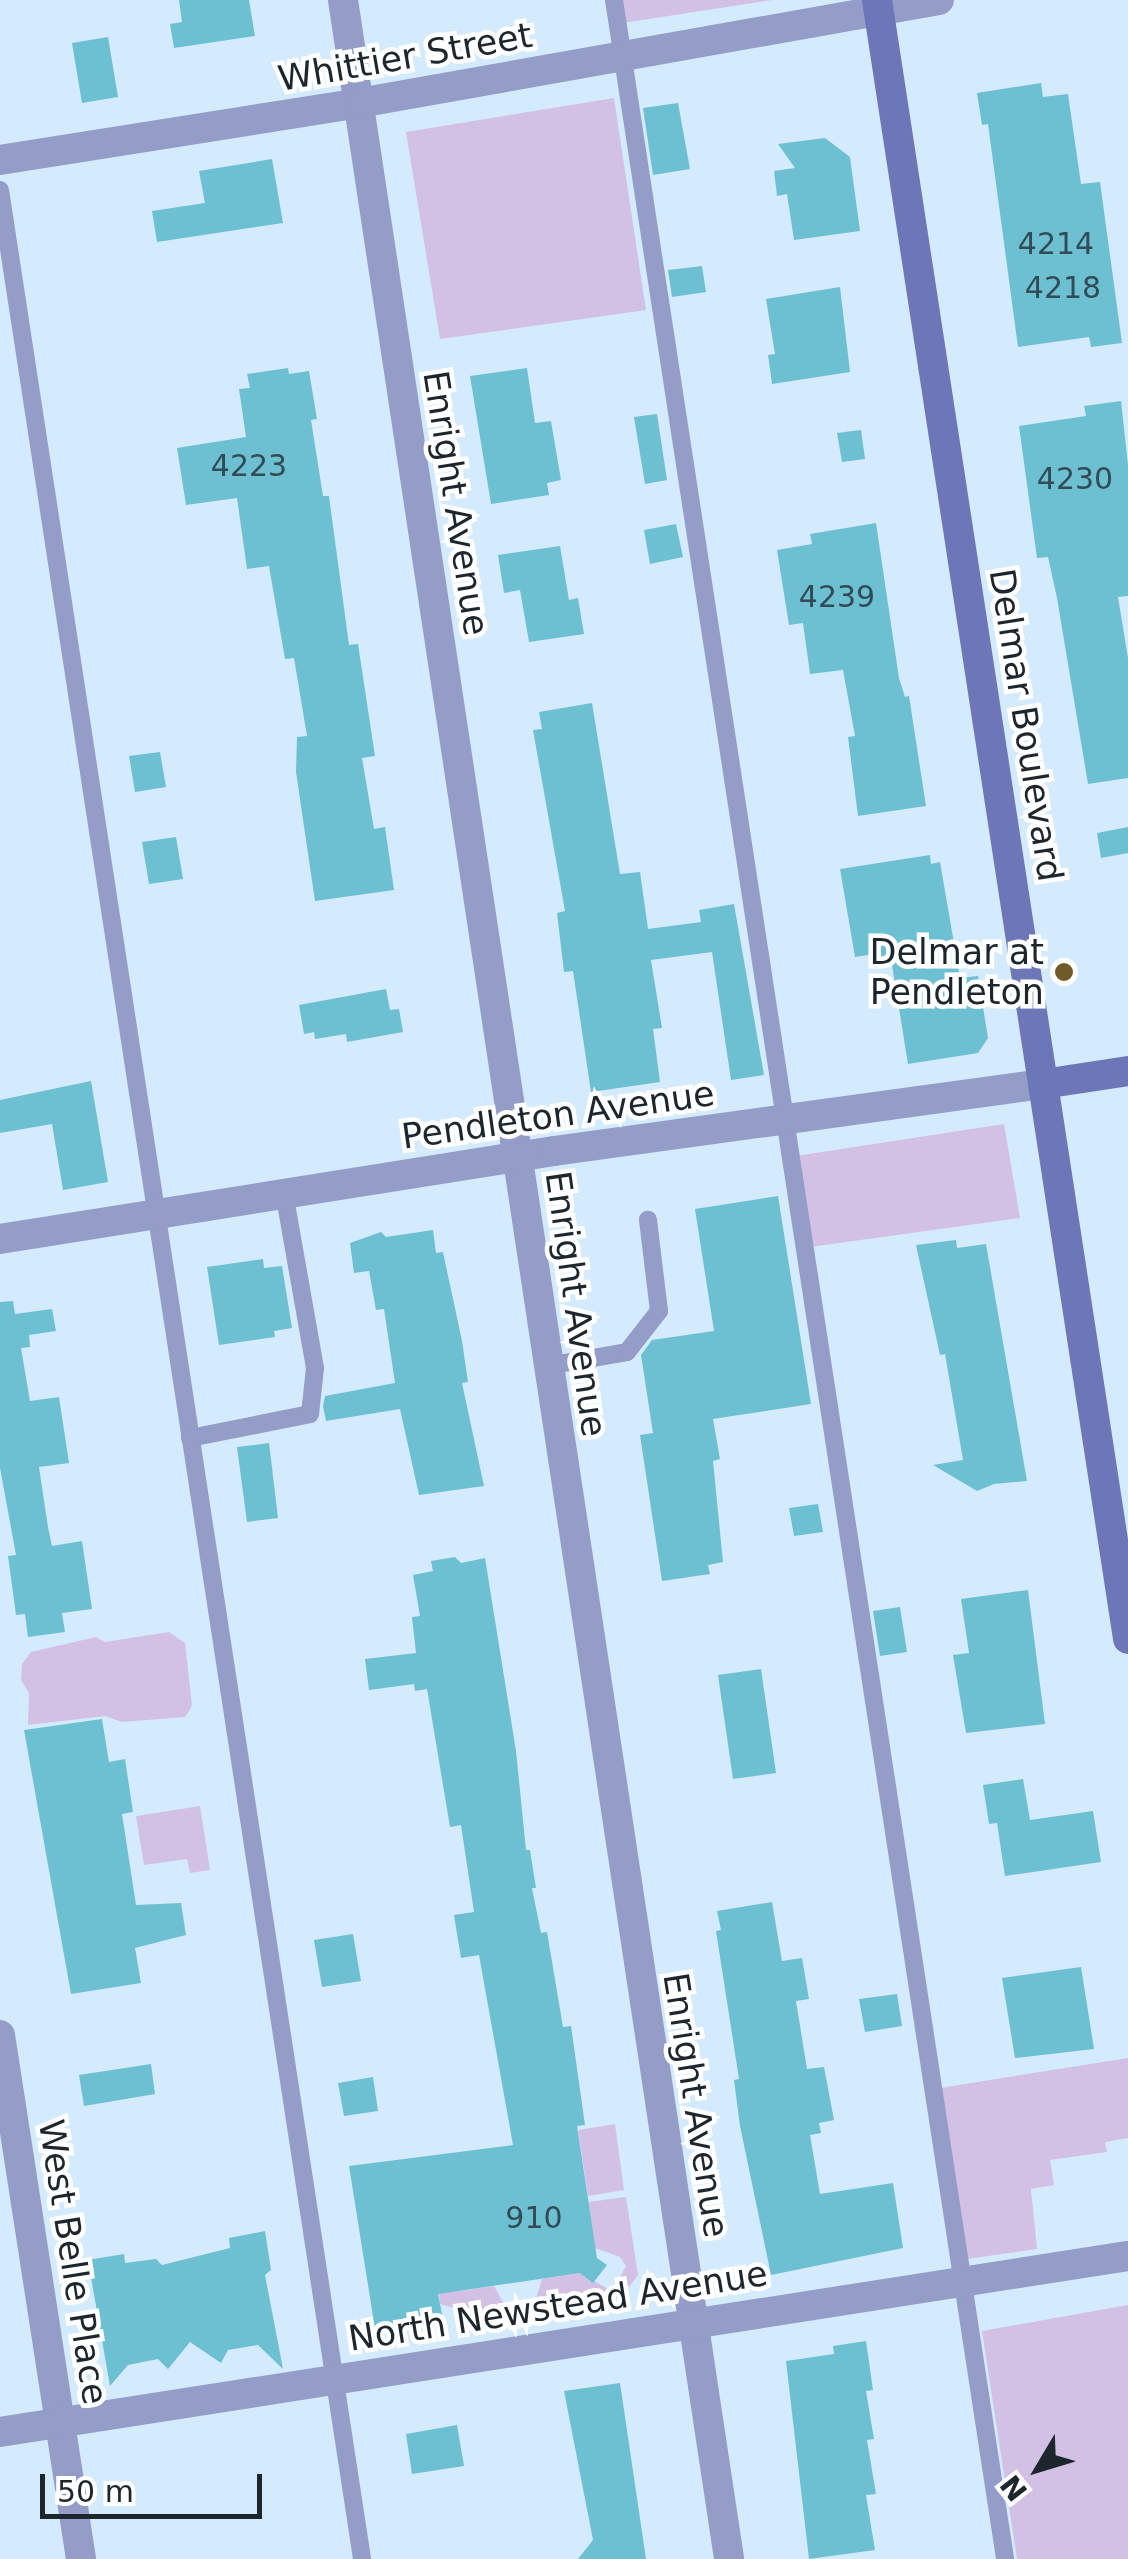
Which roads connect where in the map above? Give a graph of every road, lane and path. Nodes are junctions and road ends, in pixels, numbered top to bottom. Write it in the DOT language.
graph roads {
  1 [pos="343,0"];
  2 [pos="614,0"];
  3 [pos="939,0"];
  4 [pos="878,5"];
  5 [pos="623,58"];
  6 [pos="358,103"];
  7 [pos="0,160"];
  8 [pos="0,190"];
  9 [pos="1128,1071"];
  10 [pos="1044,1084"];
  11 [pos="782,1121"];
  12 [pos="516,1156"];
  13 [pos="284,1194"];
  14 [pos="155,1214"];
  15 [pos="648,1220"];
  16 [pos="0,1239"];
  17 [pos="548,1366"];
  18 [pos="190,1438"];
  19 [pos="1128,1639"];
  20 [pos="0,2035"];
  21 [pos="1128,2256"];
  22 [pos="962,2282"];
  23 [pos="692,2323"];
  24 [pos="334,2379"];
  25 [pos="60,2421"];
  26 [pos="0,2432"];
  27 [pos="81,2559"];
  28 [pos="362,2559"];
  29 [pos="729,2559"];
  30 [pos="1005,2559"];
  1 -- 6 [label="street, Enright Avenue"];
  2 -- 5 [label="lane"];
  3 -- 4 [label="street, Whittier Street"];
  4 -- 5 [label="street, Whittier Street"];
  4 -- 10 [label="main road, Delmar Boulevard"];
  5 -- 6 [label="street, Whittier Street"];
  5 -- 11 [label="lane"];
  6 -- 7 [label="street, Whittier Street"];
  6 -- 12 [label="street, Enright Avenue"];
  8 -- 14 [label="lane"];
  9 -- 10 [label="main road, Pendleton Avenue"];
  10 -- 11 [label="street, Pendleton Avenue"];
  10 -- 19 [label="main road, Delmar Boulevard"];
  11 -- 12 [label="street, Pendleton Avenue"];
  11 -- 22 [label="lane"];
  12 -- 13 [label="street, Pendleton Avenue"];
  12 -- 17 [label="street, Enright Avenue"];
  13 -- 14 [label="street, Pendleton Avenue"];
  13 -- 18 [label="lane"];
  14 -- 16 [label="street, Pendleton Avenue"];
  14 -- 18 [label="lane"];
  15 -- 17 [label="lane"];
  17 -- 23 [label="street, Enright Avenue"];
  18 -- 24 [label="lane"];
  20 -- 25 [label="street, West Belle Place"];
  21 -- 22 [label="street, North Newstead Avenue"];
  22 -- 23 [label="street, North Newstead Avenue"];
  22 -- 30 [label="lane"];
  23 -- 24 [label="street, North Newstead Avenue"];
  23 -- 29 [label="street, Enright Avenue"];
  24 -- 25 [label="street, North Newstead Avenue"];
  24 -- 28 [label="lane"];
  25 -- 26 [label="street, North Newstead Avenue"];
  25 -- 27 [label="street, West Belle Place"];
}
